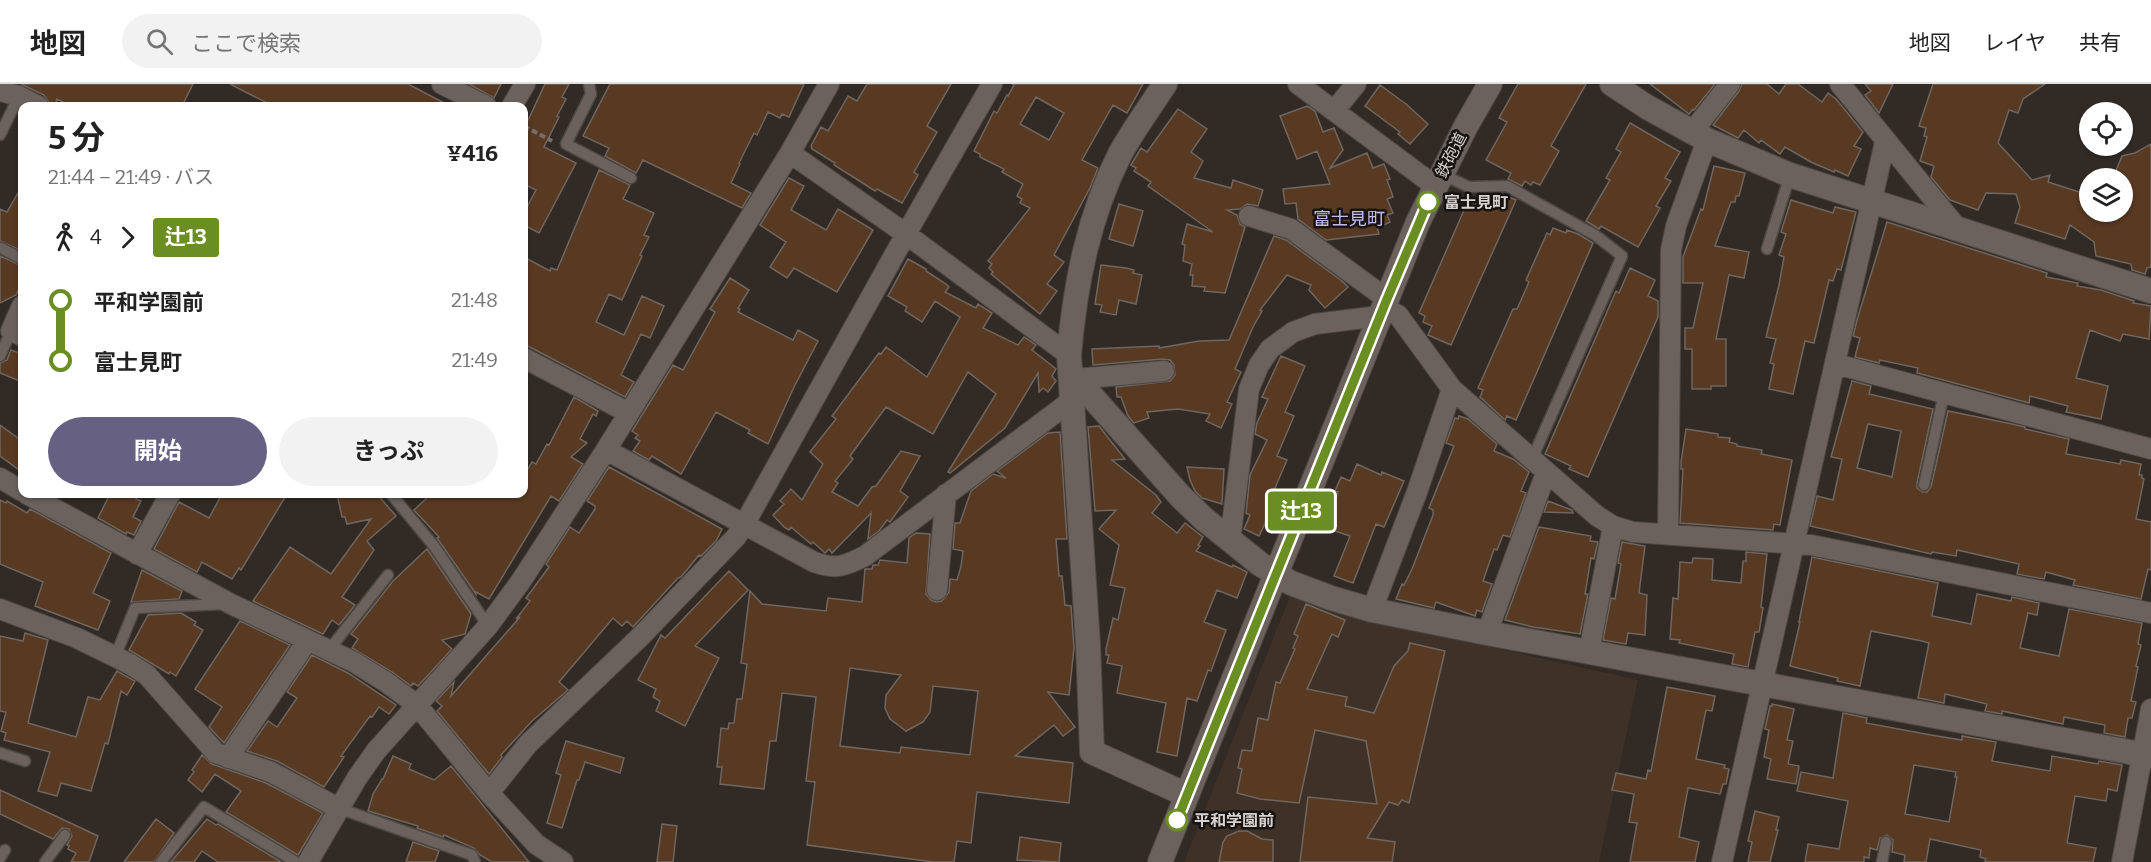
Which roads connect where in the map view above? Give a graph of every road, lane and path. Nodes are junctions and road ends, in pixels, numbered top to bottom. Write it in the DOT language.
graph roads {
  1 [pos="442,84"];
  2 [pos="525,84"];
  3 [pos="589,84"];
  4 [pos="830,84"];
  5 [pos="992,84"];
  6 [pos="1165,84"];
  7 [pos="1298,84"];
  8 [pos="1356,84"];
  9 [pos="1490,84"];
  10 [pos="1730,84"];
  11 [pos="1616,85"];
  12 [pos="1846,86"];
  13 [pos="0,91"];
  14 [pos="20,96"];
  15 [pos="31,102"];
  16 [pos="478,102"];
  17 [pos="514,102"];
  18 [pos="1334,111"];
  19 [pos="528,128"];
  20 [pos="0,135"];
  21 [pos="1699,136"];
  22 [pos="1885,142"];
  23 [pos="566,144"];
  24 [pos="790,153"];
  25 [pos="1790,175"];
  26 [pos="631,178"];
  27 [pos="1438,180"];
  28 [pos="1872,202"];
  29 [pos="1249,216"];
  30 [pos="1958,229"];
  31 [pos="906,234"];
  32 [pos="1,248"];
  33 [pos="1767,249"];
  34 [pos="18,257"];
  35 [pos="2151,291"];
  36 [pos="1383,307"];
  37 [pos="17,334"];
  38 [pos="0,356"];
  39 [pos="528,360"];
  40 [pos="1836,364"];
  41 [pos="1164,370"];
  42 [pos="1072,377"];
  43 [pos="1452,389"];
  44 [pos="1944,393"];
  45 [pos="629,413"];
  46 [pos="2151,449"];
  47 [pos="606,450"];
  48 [pos="1539,466"];
  49 [pos="0,478"];
  50 [pos="1924,484"];
  51 [pos="18,489"];
  52 [pos="946,494"];
  53 [pos="34,498"];
  54 [pos="168,498"];
  55 [pos="393,498"];
  56 [pos="745,524"];
  57 [pos="1613,526"];
  58 [pos="1668,535"];
  59 [pos="1230,541"];
  60 [pos="1794,543"];
  61 [pos="137,554"];
  62 [pos="1276,573"];
  63 [pos="388,575"];
  64 [pos="937,590"];
  65 [pos="231,604"];
  66 [pos="0,609"];
  67 [pos="1372,610"];
  68 [pos="2151,613"];
  69 [pos="488,626"];
  70 [pos="1487,633"];
  71 [pos="308,640"];
  72 [pos="329,650"];
  73 [pos="1589,652"];
  74 [pos="115,657"];
  75 [pos="1762,685"];
  76 [pos="417,705"];
  77 [pos="2151,709"];
  78 [pos="0,753"];
  79 [pos="2147,755"];
  80 [pos="228,758"];
  81 [pos="25,761"];
  82 [pos="489,793"];
  83 [pos="1187,795"];
  84 [pos="338,808"];
  85 [pos="65,835"];
  86 [pos="1886,842"];
  87 [pos="555,860"];
  88 [pos="45,862"];
  89 [pos="161,862"];
  90 [pos="296,862"];
  91 [pos="308,862"];
  92 [pos="475,862"];
  93 [pos="1160,862"];
  94 [pos="1722,862"];
  95 [pos="1882,862"];
  96 [pos="2122,862"];
  1 -- 16 [label="street"];
  2 -- 17 [label="street"];
  3 -- 23 [label="lane"];
  4 -- 24 [label="street"];
  5 -- 31 [label="street"];
  6 -- 42 [label="street"];
  7 -- 18 [label="street"];
  8 -- 18 [label="street"];
  9 -- 27 [label="street, 鉄砲道"];
  10 -- 21 [label="street"];
  11 -- 21 [label="street"];
  12 -- 22 [label="street"];
  13 -- 14 [label="street"];
  14 -- 15 [label="street"];
  14 -- 20 [label="lane"];
  18 -- 27 [label="street"];
  19 -- 23 [label="path"];
  21 -- 25 [label="street"];
  21 -- 58 [label="street"];
  22 -- 28 [label="street"];
  22 -- 30 [label="street"];
  23 -- 26 [label="lane"];
  24 -- 31 [label="street"];
  24 -- 45 [label="street"];
  25 -- 28 [label="street"];
  25 -- 33 [label="lane"];
  27 -- 36 [label="street, 鉄砲道"];
  27 -- 48 [label="lane"];
  28 -- 30 [label="street"];
  28 -- 40 [label="street"];
  29 -- 36 [label="street"];
  30 -- 35 [label="street"];
  31 -- 42 [label="street"];
  31 -- 56 [label="street"];
  32 -- 34 [label="lane"];
  36 -- 43 [label="street"];
  36 -- 59 [label="street"];
  36 -- 62 [label="street, 鉄砲道"];
  37 -- 38 [label="lane"];
  39 -- 45 [label="street"];
  40 -- 44 [label="street"];
  40 -- 60 [label="street"];
  41 -- 42 [label="street"];
  42 -- 52 [label="street"];
  42 -- 59 [label="street"];
  42 -- 83 [label="street"];
  43 -- 48 [label="street"];
  43 -- 67 [label="street"];
  44 -- 46 [label="street"];
  44 -- 50 [label="lane"];
  45 -- 47 [label="street"];
  47 -- 56 [label="street"];
  47 -- 69 [label="street"];
  48 -- 57 [label="street"];
  48 -- 70 [label="street"];
  49 -- 51 [label="street"];
  52 -- 56 [label="street"];
  52 -- 64 [label="street"];
  53 -- 61 [label="street"];
  54 -- 61 [label="street"];
  55 -- 69 [label="lane"];
  56 -- 82 [label="street"];
  57 -- 58 [label="street"];
  57 -- 73 [label="street"];
  58 -- 60 [label="street"];
  59 -- 62 [label="street"];
  60 -- 68 [label="street"];
  60 -- 75 [label="street"];
  61 -- 65 [label="street"];
  62 -- 67 [label="street"];
  62 -- 83 [label="street, 鉄砲道"];
  63 -- 72 [label="lane"];
  65 -- 71 [label="street"];
  65 -- 74 [label="lane"];
  66 -- 74 [label="street"];
  67 -- 70 [label="street"];
  69 -- 76 [label="street"];
  70 -- 73 [label="street"];
  71 -- 72 [label="street"];
  71 -- 80 [label="street"];
  72 -- 76 [label="street"];
  73 -- 75 [label="street"];
  74 -- 80 [label="street"];
  75 -- 79 [label="street"];
  75 -- 94 [label="street"];
  76 -- 82 [label="street"];
  76 -- 84 [label="street"];
  77 -- 79 [label="street"];
  78 -- 81 [label="lane"];
  79 -- 96 [label="street"];
  80 -- 84 [label="street"];
  82 -- 87 [label="street"];
  83 -- 93 [label="street, 鉄砲道"];
  84 -- 91 [label="street"];
  84 -- 92 [label="lane"];
  85 -- 88 [label="lane"];
  86 -- 95 [label="lane"];
  89 -- 90 [label="lane"];
}
